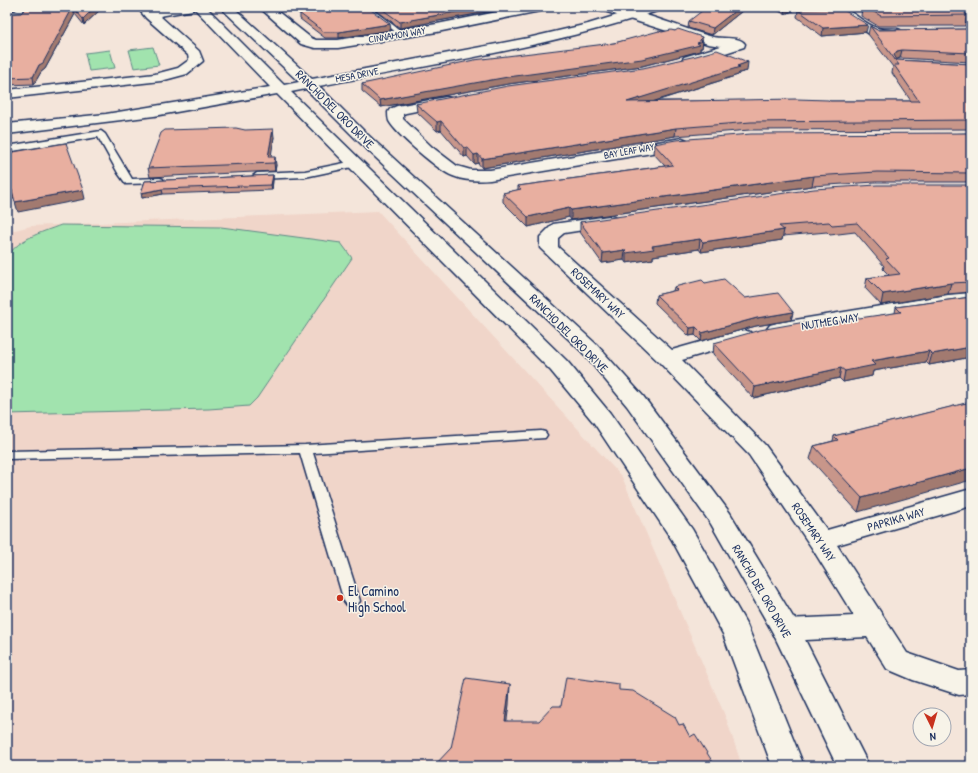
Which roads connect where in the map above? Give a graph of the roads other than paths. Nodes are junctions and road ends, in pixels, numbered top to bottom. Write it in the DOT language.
graph roads {
  1 [pos="28,7"];
  2 [pos="189,7"];
  3 [pos="199,7"];
  4 [pos="210,7"];
  5 [pos="226,7"];
  6 [pos="265,7"];
  7 [pos="365,7"];
  8 [pos="540,7"];
  9 [pos="834,7"];
  10 [pos="959,7"];
  11 [pos="630,9"];
  12 [pos="146,11"];
  13 [pos="7,15"];
  14 [pos="971,16"];
  15 [pos="239,18"];
  16 [pos="907,33"];
  17 [pos="402,34"];
  18 [pos="676,63"];
  19 [pos="304,80"];
  20 [pos="277,85"];
  21 [pos="7,94"];
  22 [pos="462,98"];
  23 [pos="7,118"];
  24 [pos="7,129"];
  25 [pos="697,142"];
  26 [pos="7,149"];
  27 [pos="354,164"];
  28 [pos="244,177"];
  29 [pos="167,181"];
  30 [pos="630,218"];
  31 [pos="971,299"];
  32 [pos="668,358"];
  33 [pos="541,435"];
  34 [pos="305,449"];
  35 [pos="7,455"];
  36 [pos="971,497"];
  37 [pos="821,541"];
  38 [pos="352,600"];
  39 [pos="876,626"];
  40 [pos="786,630"];
  41 [pos="971,682"];
  42 [pos="788,766"];
  43 [pos="852,766"];
  1 -- 13 [label="main road"];
  2 -- 12 [label="main road"];
  3 -- 20 [label="main road, RANCHO DEL ORO DRIVE"];
  4 -- 15 [label="main road"];
  5 -- 15 [label="main road, RANCHO DEL ORO DRIVE"];
  6 -- 17 [label="main road, CINNAMON WAY"];
  7 -- 17 [label="lane"];
  8 -- 17 [label="main road, CINNAMON WAY"];
  9 -- 16 [label="main road"];
  10 -- 14 [label="main road"];
  11 -- 18 [label="main road"];
  11 -- 19 [label="main road, MESA DRIVE"];
  11 -- 19 [label="main road, MESA DRIVE"];
  12 -- 21 [label="main road"];
  15 -- 19 [label="main road, RANCHO DEL ORO DRIVE"];
  19 -- 20 [label="main road, MESA DRIVE"];
  19 -- 40 [label="main road, RANCHO DEL ORO DRIVE"];
  20 -- 23 [label="main road, MESA DRIVE"];
  20 -- 24 [label="main road, MESA DRIVE"];
  20 -- 27 [label="main road, RANCHO DEL ORO DRIVE"];
  22 -- 25 [label="main road, BAY LEAF WAY"];
  26 -- 29 [label="lane"];
  27 -- 28 [label="lane"];
  27 -- 42 [label="main road, RANCHO DEL ORO DRIVE"];
  30 -- 32 [label="main road, ROSEMARY WAY"];
  31 -- 32 [label="main road, NUTMEG WAY"];
  32 -- 37 [label="main road, ROSEMARY WAY"];
  33 -- 34 [label="lane"];
  34 -- 35 [label="lane"];
  34 -- 38 [label="lane"];
  36 -- 37 [label="main road, PAPRIKA WAY"];
  37 -- 39 [label="main road, ROSEMARY WAY"];
  39 -- 40 [label="main road"];
  39 -- 41 [label="main road, ROSEMARY WAY"];
  40 -- 43 [label="main road, RANCHO DEL ORO DRIVE"];
}
